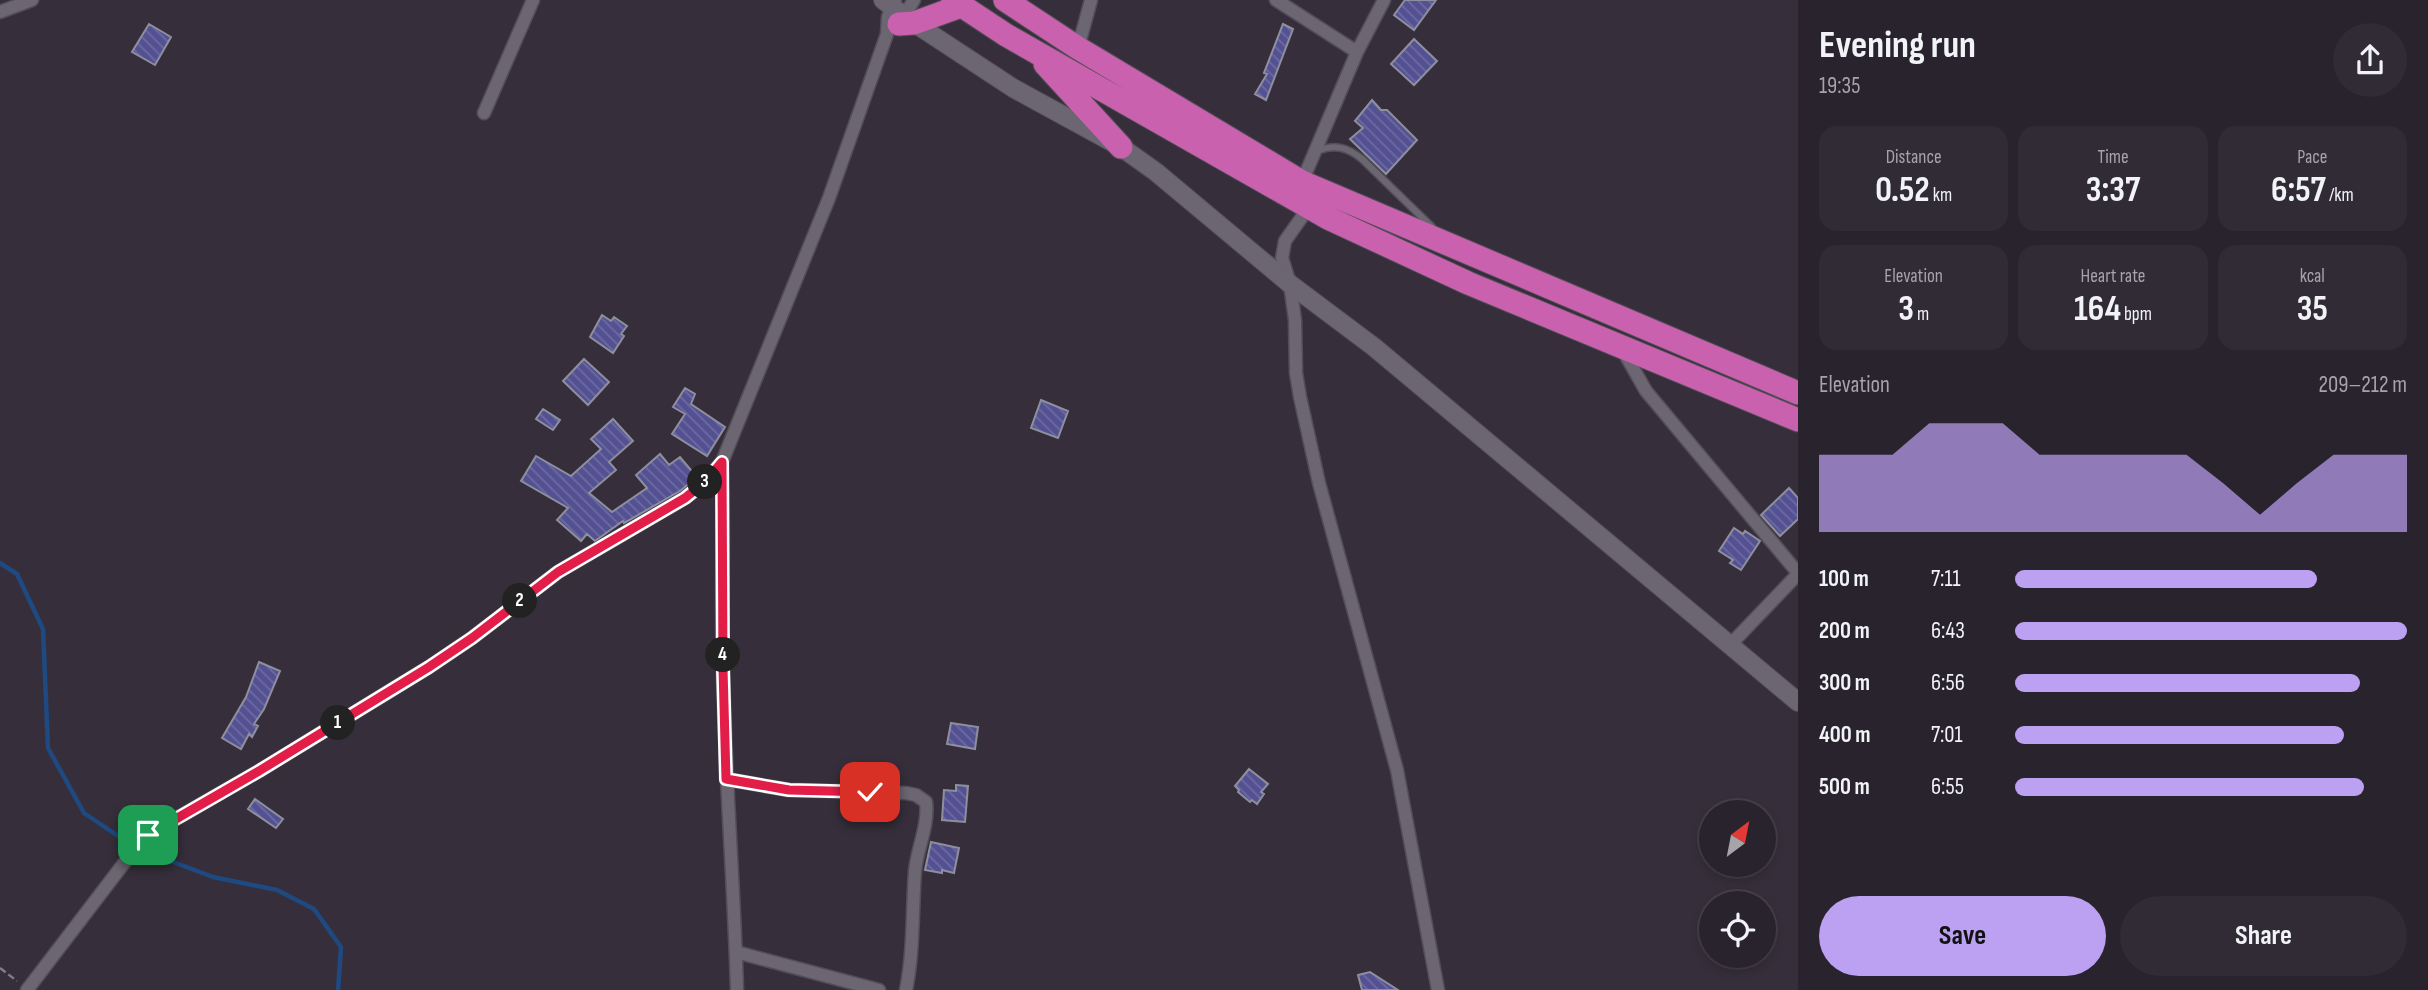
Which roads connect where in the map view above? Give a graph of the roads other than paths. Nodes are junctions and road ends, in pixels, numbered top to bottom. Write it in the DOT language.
graph roads {
  1 [pos="32,0"];
  2 [pos="533,0"];
  3 [pos="914,0"];
  4 [pos="1005,0"];
  5 [pos="1091,0"];
  6 [pos="1276,0"];
  7 [pos="1384,0"];
  8 [pos="957,3"];
  9 [pos="0,12"];
  10 [pos="897,15"];
  11 [pos="1078,48"];
  12 [pos="1031,49"];
  13 [pos="1357,52"];
  14 [pos="484,113"];
  15 [pos="1121,148"];
  16 [pos="1315,152"];
  17 [pos="1302,182"];
  18 [pos="1309,206"];
  19 [pos="1453,248"];
  20 [pos="1290,285"];
  21 [pos="1621,347"];
  22 [pos="1798,393"];
  23 [pos="1798,420"];
  24 [pos="722,462"];
  25 [pos="1798,574"];
  26 [pos="1730,645"];
  27 [pos="1798,702"];
  28 [pos="726,779"];
  29 [pos="736,952"];
  30 [pos="27,990"];
  31 [pos="737,990"];
  32 [pos="879,990"];
  33 [pos="906,990"];
  34 [pos="1438,990"];
  1 -- 9 [label="street"];
  2 -- 14 [label="street"];
  3 -- 10 [label="street"];
  4 -- 11 [label="highway"];
  5 -- 11 [label="street"];
  6 -- 13 [label="street"];
  7 -- 13 [label="street"];
  8 -- 10 [label="highway"];
  8 -- 12 [label="highway"];
  10 -- 15 [label="street"];
  10 -- 24 [label="street"];
  11 -- 17 [label="highway"];
  12 -- 15 [label="highway"];
  12 -- 18 [label="highway"];
  13 -- 16 [label="street"];
  15 -- 20 [label="street"];
  16 -- 17 [label="street"];
  16 -- 19 [label="lane"];
  17 -- 19 [label="highway"];
  18 -- 20 [label="street"];
  18 -- 21 [label="highway"];
  19 -- 22 [label="highway"];
  20 -- 26 [label="street"];
  20 -- 34 [label="street"];
  21 -- 23 [label="highway"];
  21 -- 25 [label="street"];
  24 -- 28 [label="street"];
  24 -- 30 [label="street"];
  25 -- 26 [label="street"];
  26 -- 27 [label="street"];
  28 -- 29 [label="street"];
  28 -- 33 [label="street"];
  29 -- 31 [label="street"];
  29 -- 32 [label="street"];
}
